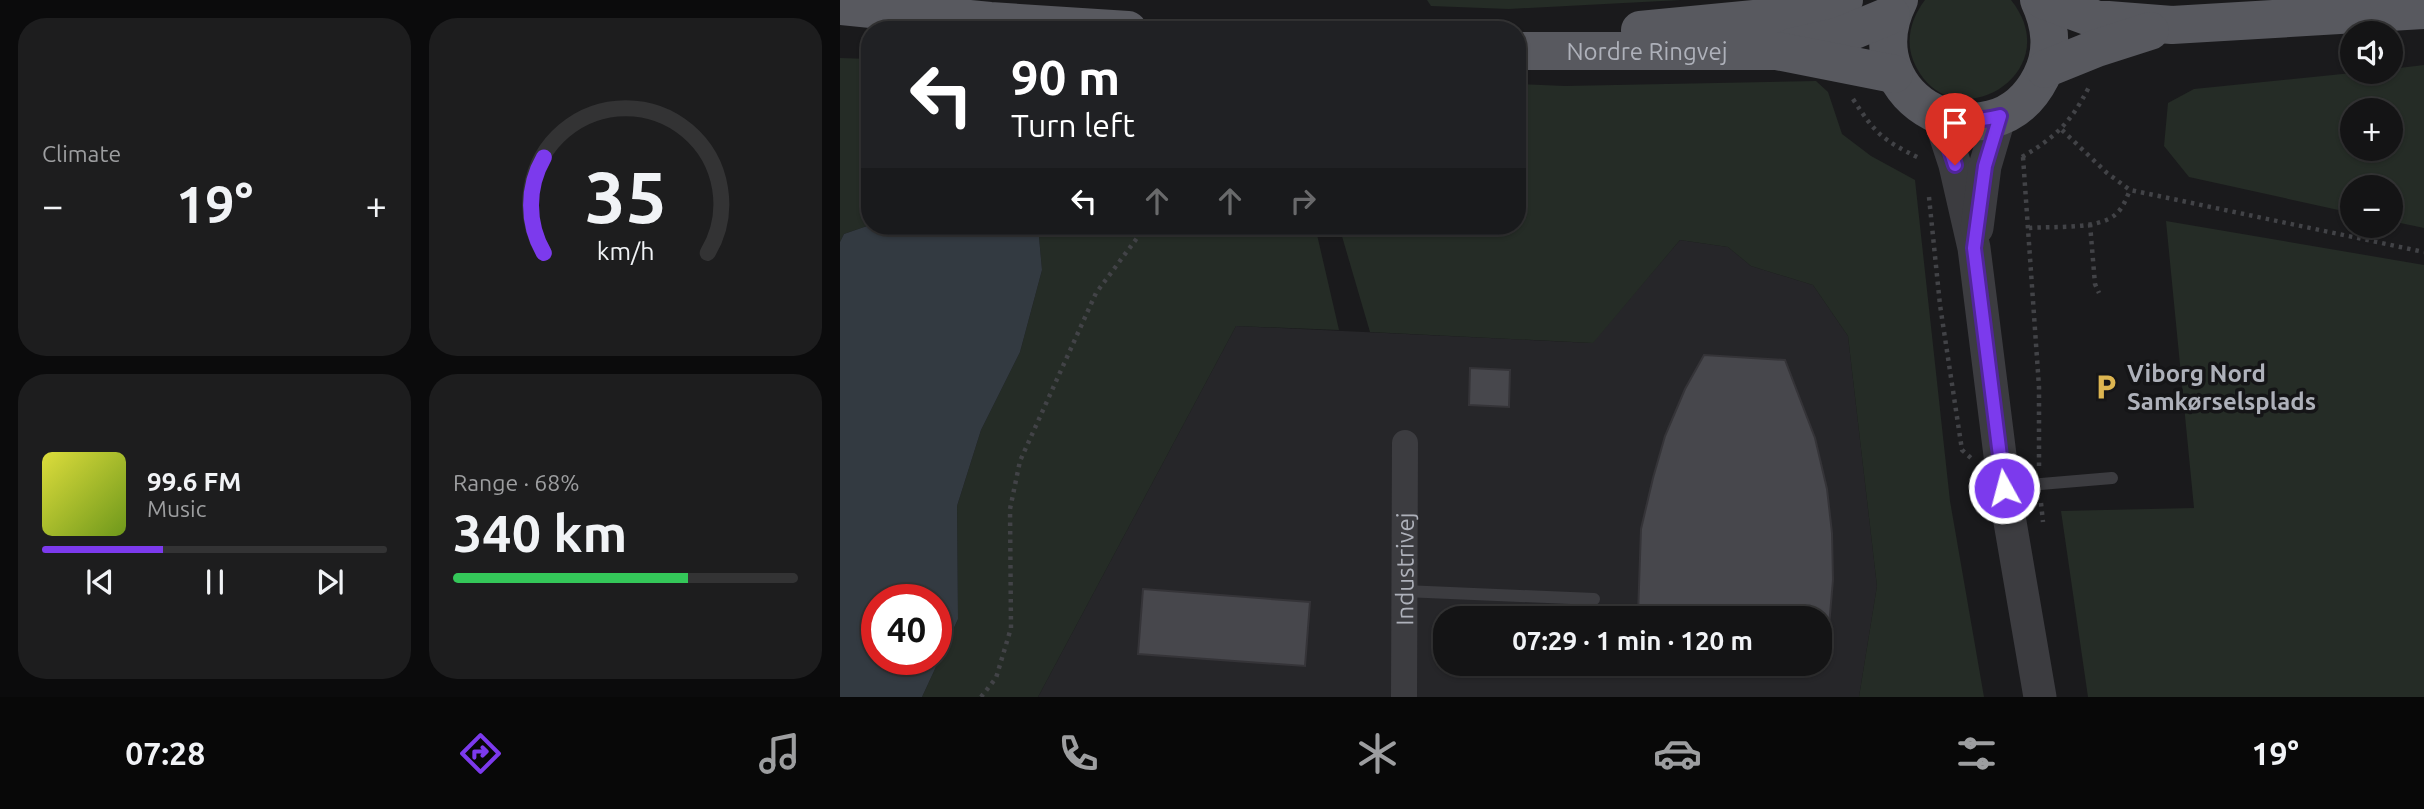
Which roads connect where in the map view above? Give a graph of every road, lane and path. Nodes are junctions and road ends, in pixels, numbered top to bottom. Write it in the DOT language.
graph roads {
  1 [pos="1844,0"];
  2 [pos="2041,0"];
  3 [pos="840,6"];
  4 [pos="1895,7"];
  5 [pos="2424,10"];
  6 [pos="990,21"];
  7 [pos="2172,25"];
  8 [pos="1526,40"];
  9 [pos="1526,51"];
  10 [pos="1777,51"];
  11 [pos="2045,69"];
  12 [pos="1894,74"];
  13 [pos="1939,116"];
  14 [pos="2000,116"];
  15 [pos="2062,130"];
  16 [pos="2023,157"];
  17 [pos="1928,187"];
  18 [pos="2130,190"];
  19 [pos="2090,224"];
  20 [pos="2029,228"];
  21 [pos="1139,235"];
  22 [pos="1974,248"];
  23 [pos="2424,252"];
  24 [pos="2099,293"];
  25 [pos="1405,443"];
  26 [pos="2112,478"];
  27 [pos="2040,484"];
  28 [pos="2004,488"];
  29 [pos="2044,534"];
  30 [pos="1404,590"];
  31 [pos="1594,599"];
  32 [pos="981,697"];
  33 [pos="1404,697"];
  34 [pos="2040,697"];
  1 -- 8 [label="main road"];
  2 -- 7 [label="main road"];
  2 -- 11 [label="main road"];
  3 -- 6 [label="main road"];
  4 -- 10 [label="main road, Nordre Ringvej"];
  4 -- 12 [label="main road"];
  5 -- 7 [label="main road"];
  7 -- 11 [label="main road"];
  9 -- 10 [label="main road, Nordre Ringvej"];
  10 -- 12 [label="main road, Nordre Ringvej"];
  11 -- 14 [label="main road"];
  12 -- 13 [label="main road"];
  13 -- 14 [label="main road"];
  13 -- 22 [label="street"];
  14 -- 22 [label="street"];
  15 -- 18 [label="path"];
  16 -- 20 [label="path"];
  17 -- 28 [label="path"];
  18 -- 19 [label="path"];
  18 -- 23 [label="path"];
  19 -- 20 [label="path"];
  19 -- 24 [label="path"];
  20 -- 27 [label="path"];
  21 -- 32 [label="path"];
  22 -- 28 [label="street"];
  25 -- 30 [label="street, Industrivej"];
  26 -- 27 [label="lane"];
  27 -- 28 [label="lane"];
  27 -- 29 [label="path"];
  28 -- 34 [label="street"];
  30 -- 31 [label="lane"];
  30 -- 33 [label="street, Industrivej"];
}
